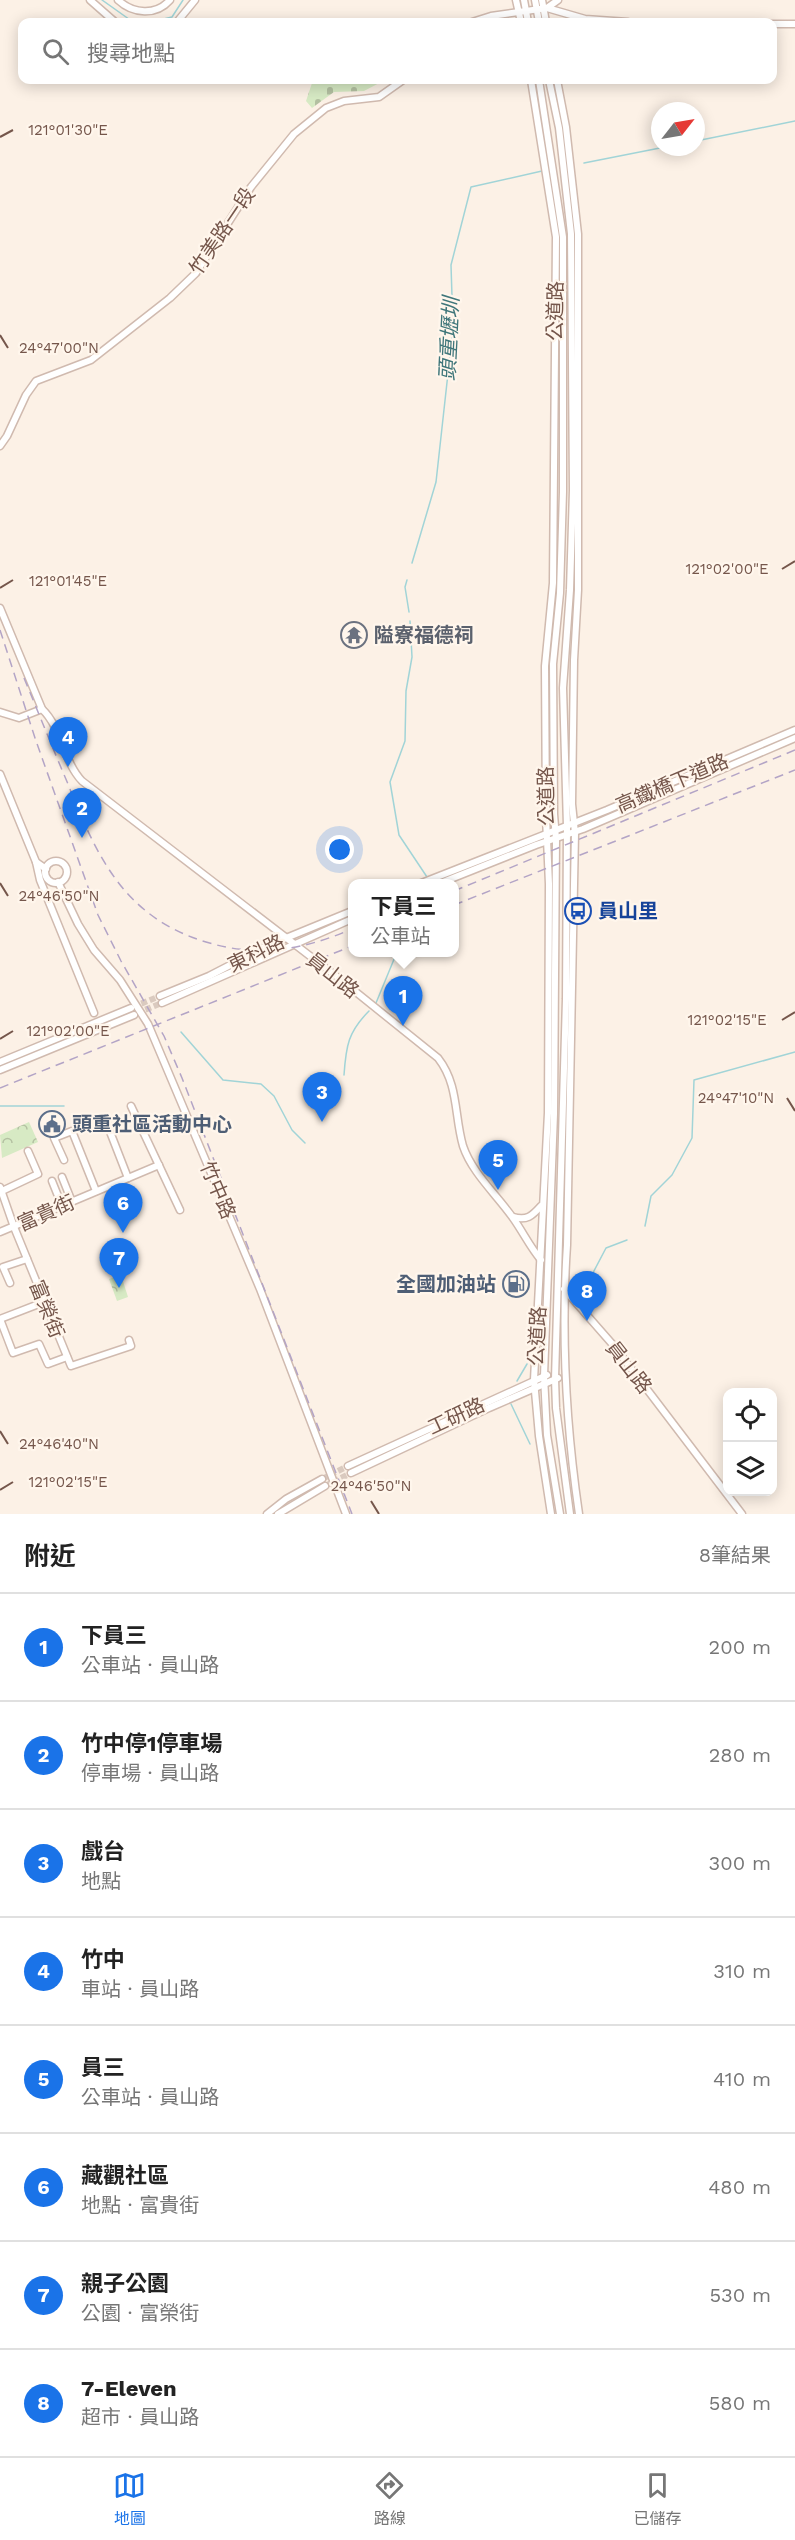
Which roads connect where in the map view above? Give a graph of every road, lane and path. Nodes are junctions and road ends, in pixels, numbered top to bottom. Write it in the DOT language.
graph roads {
  1 [pos="90,0"];
  2 [pos="118,0"];
  3 [pos="170,0"];
  4 [pos="195,0"];
  5 [pos="516,0"];
  6 [pos="524,0"];
  7 [pos="535,0"];
  8 [pos="542,0"];
  9 [pos="558,0"];
  10 [pos="542,9"];
  11 [pos="526,12"];
  12 [pos="519,13"];
  13 [pos="110,18"];
  14 [pos="180,18"];
  15 [pos="482,18"];
  16 [pos="520,18"];
  17 [pos="527,18"];
  18 [pos="540,18"];
  19 [pos="545,18"];
  20 [pos="577,18"];
  21 [pos="777,24"];
  22 [pos="795,24"];
  23 [pos="397,84"];
  24 [pos="532,84"];
  25 [pos="540,84"];
  26 [pos="550,84"];
  27 [pos="558,84"];
  28 [pos="0,446"];
  29 [pos="0,608"];
  30 [pos="42,709"];
  31 [pos="0,712"];
  32 [pos="795,730"];
  33 [pos="795,738"];
  34 [pos="0,774"];
  35 [pos="575,823"];
  36 [pos="567,826"];
  37 [pos="555,830"];
  38 [pos="575,833"];
  39 [pos="567,836"];
  40 [pos="548,837"];
  41 [pos="556,839"];
  42 [pos="36,862"];
  43 [pos="46,869"];
  44 [pos="454,873"];
  45 [pos="574,875"];
  46 [pos="567,878"];
  47 [pos="435,879"];
  48 [pos="445,879"];
  49 [pos="58,882"];
  50 [pos="552,883"];
  51 [pos="348,913"];
  52 [pos="348,921"];
  53 [pos="285,938"];
  54 [pos="293,944"];
  55 [pos="94,1013"];
  56 [pos="0,1062"];
  57 [pos="0,1070"];
  58 [pos="131,1106"];
  59 [pos="551,1114"];
  60 [pos="107,1124"];
  61 [pos="28,1151"];
  62 [pos="64,1160"];
  63 [pos="159,1165"];
  64 [pos="62,1177"];
  65 [pos="128,1178"];
  66 [pos="52,1181"];
  67 [pos="1,1189"];
  68 [pos="96,1191"];
  69 [pos="72,1202"];
  70 [pos="542,1205"];
  71 [pos="62,1206"];
  72 [pos="180,1210"];
  73 [pos="513,1217"];
  74 [pos="14,1227"];
  75 [pos="0,1232"];
  76 [pos="27,1259"];
  77 [pos="542,1260"];
  78 [pos="548,1268"];
  79 [pos="558,1280"];
  80 [pos="10,1283"];
  81 [pos="564,1289"];
  82 [pos="44,1302"];
  83 [pos="129,1340"];
  84 [pos="67,1357"];
  85 [pos="565,1368"];
  86 [pos="555,1372"];
  87 [pos="544,1376"];
  88 [pos="565,1376"];
  89 [pos="555,1379"];
  90 [pos="534,1380"];
  91 [pos="544,1384"];
  92 [pos="535,1388"];
  93 [pos="572,1470"];
  94 [pos="564,1471"];
  95 [pos="267,1514"];
  96 [pos="278,1514"];
  97 [pos="346,1514"];
  98 [pos="551,1514"];
  99 [pos="560,1514"];
  100 [pos="570,1514"];
  101 [pos="579,1514"];
  102 [pos="742,1514"];
  1 -- 13 [label="street"];
  2 -- 3 [label="street"];
  4 -- 14 [label="street"];
  5 -- 12 [label="street"];
  6 -- 11 [label="street"];
  7 -- 10 [label="street"];
  8 -- 10 [label="street"];
  9 -- 10 [label="street"];
  10 -- 11 [label="street"];
  10 -- 18 [label="street"];
  10 -- 19 [label="street"];
  10 -- 20 [label="street"];
  11 -- 12 [label="street"];
  11 -- 17 [label="street"];
  12 -- 15 [label="street"];
  12 -- 16 [label="street"];
  21 -- 22 [label="street"];
  23 -- 28 [label="street, 竹美路一段"];
  24 -- 40 [label="street, 公道路"];
  25 -- 37 [label="street, 公道路"];
  26 -- 36 [label="street, 公道路"];
  27 -- 35 [label="street, 公道路"];
  29 -- 30 [label="street"];
  30 -- 31 [label="street"];
  30 -- 53 [label="street, 員山路"];
  32 -- 35 [label="street, 高鐵橋下道路"];
  33 -- 38 [label="street, 高鐵橋下道路"];
  34 -- 42 [label="street"];
  35 -- 36 [label="street, 高鐵橋下道路"];
  35 -- 38 [label="street, 公道路"];
  36 -- 37 [label="street, 高鐵橋下道路"];
  36 -- 39 [label="street, 公道路"];
  37 -- 40 [label="street, 高鐵橋下道路"];
  37 -- 41 [label="street, 公道路"];
  38 -- 39 [label="street"];
  38 -- 45 [label="street, 公道路"];
  39 -- 41 [label="street"];
  39 -- 46 [label="street, 公道路"];
  40 -- 41 [label="street"];
  40 -- 44 [label="street"];
  40 -- 50 [label="street, 公道路"];
  41 -- 50 [label="street, 公道路"];
  42 -- 43 [label="street"];
  42 -- 55 [label="street"];
  43 -- 49 [label="street"];
  43 -- 49 [label="street"];
  44 -- 47 [label="street"];
  44 -- 48 [label="street"];
  45 -- 46 [label="street"];
  45 -- 81 [label="street, 公道路"];
  46 -- 79 [label="street, 公道路"];
  49 -- 97 [label="street, 竹中路"];
  50 -- 59 [label="street, 公道路"];
  51 -- 53 [label="street, 東科路"];
  52 -- 54 [label="street, 東科路"];
  53 -- 54 [label="street, 員山路"];
  53 -- 54 [label="street, 東科路"];
  54 -- 73 [label="street, 員山路"];
  56 -- 57 [label="street"];
  58 -- 63 [label="street"];
  59 -- 70 [label="street, 公道路"];
  59 -- 78 [label="street, 公道路"];
  60 -- 65 [label="street"];
  61 -- 67 [label="street"];
  62 -- 68 [label="street"];
  63 -- 65 [label="street, 富貴街"];
  63 -- 72 [label="street"];
  64 -- 69 [label="street"];
  65 -- 68 [label="street, 富貴街"];
  66 -- 71 [label="street"];
  67 -- 74 [label="street, 富榮街"];
  68 -- 69 [label="street, 富貴街"];
  69 -- 71 [label="street, 富貴街"];
  70 -- 73 [label="street"];
  70 -- 77 [label="street, 公道路"];
  71 -- 74 [label="street, 富貴街"];
  73 -- 77 [label="street, 員山路"];
  74 -- 75 [label="street, 富貴街"];
  74 -- 76 [label="street, 富榮街"];
  76 -- 80 [label="street"];
  76 -- 82 [label="street, 富榮街"];
  77 -- 78 [label="street, 員山路"];
  77 -- 90 [label="street, 公道路"];
  78 -- 79 [label="street, 員山路"];
  78 -- 87 [label="street, 公道路"];
  79 -- 81 [label="street, 員山路"];
  79 -- 86 [label="street, 公道路"];
  81 -- 85 [label="street, 公道路"];
  81 -- 102 [label="street, 員山路"];
  82 -- 84 [label="street, 富榮街"];
  82 -- 84 [label="street"];
  83 -- 84 [label="street, 富榮街"];
  85 -- 86 [label="street, 工研路"];
  85 -- 88 [label="street, 公道路"];
  86 -- 87 [label="street, 工研路"];
  86 -- 89 [label="street, 公道路"];
  87 -- 90 [label="street, 工研路"];
  87 -- 91 [label="street, 公道路"];
  88 -- 89 [label="street, 工研路"];
  88 -- 93 [label="street, 公道路"];
  89 -- 91 [label="street, 工研路"];
  89 -- 94 [label="street, 公道路"];
  90 -- 92 [label="street, 公道路"];
  90 -- 92 [label="street, 工研路"];
  91 -- 92 [label="street, 工研路"];
  91 -- 99 [label="street, 公道路"];
  92 -- 98 [label="street, 公道路"];
  93 -- 94 [label="street"];
  93 -- 101 [label="street, 公道路"];
  94 -- 100 [label="street, 公道路"];
  95 -- 96 [label="street"];
}
